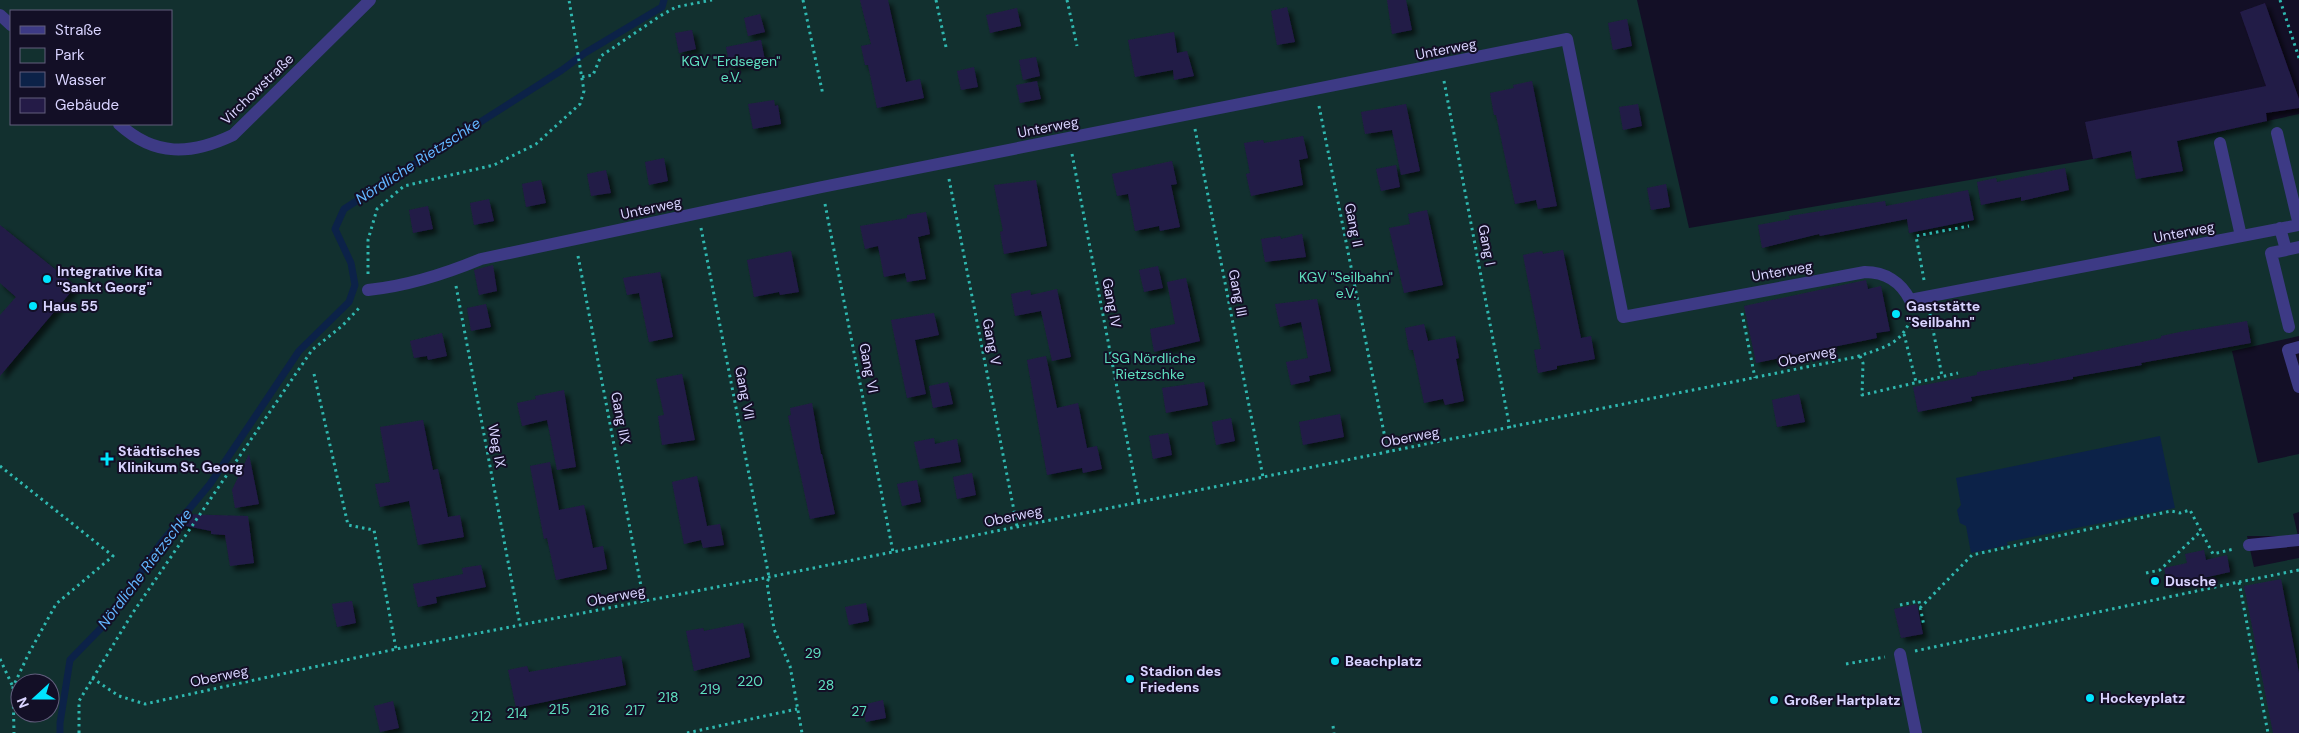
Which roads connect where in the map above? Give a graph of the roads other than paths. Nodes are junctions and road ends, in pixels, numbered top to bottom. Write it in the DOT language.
graph roads {
  1 [pos="370,0"];
  2 [pos="0,15"];
  3 [pos="10,24"];
  4 [pos="120,125"];
  5 [pos="2277,133"];
  6 [pos="2220,143"];
  7 [pos="2299,225"];
  8 [pos="2280,228"];
  9 [pos="2241,236"];
  10 [pos="2299,247"];
  11 [pos="2286,250"];
  12 [pos="368,290"];
  13 [pos="2289,326"];
  14 [pos="2299,347"];
  15 [pos="2299,387"];
  16 [pos="2299,540"];
  17 [pos="2249,545"];
  18 [pos="1900,654"];
  19 [pos="1916,733"];
  1 -- 4 [label="street, Virchowstraße"];
  2 -- 3 [label="street"];
  5 -- 7 [label="street"];
  6 -- 9 [label="street"];
  7 -- 8 [label="street, Unterweg"];
  8 -- 9 [label="street, Unterweg"];
  8 -- 11 [label="street"];
  9 -- 12 [label="street, Unterweg"];
  10 -- 11 [label="street"];
  11 -- 13 [label="street"];
  14 -- 15 [label="street"];
  16 -- 17 [label="street"];
  18 -- 19 [label="street"];
}
